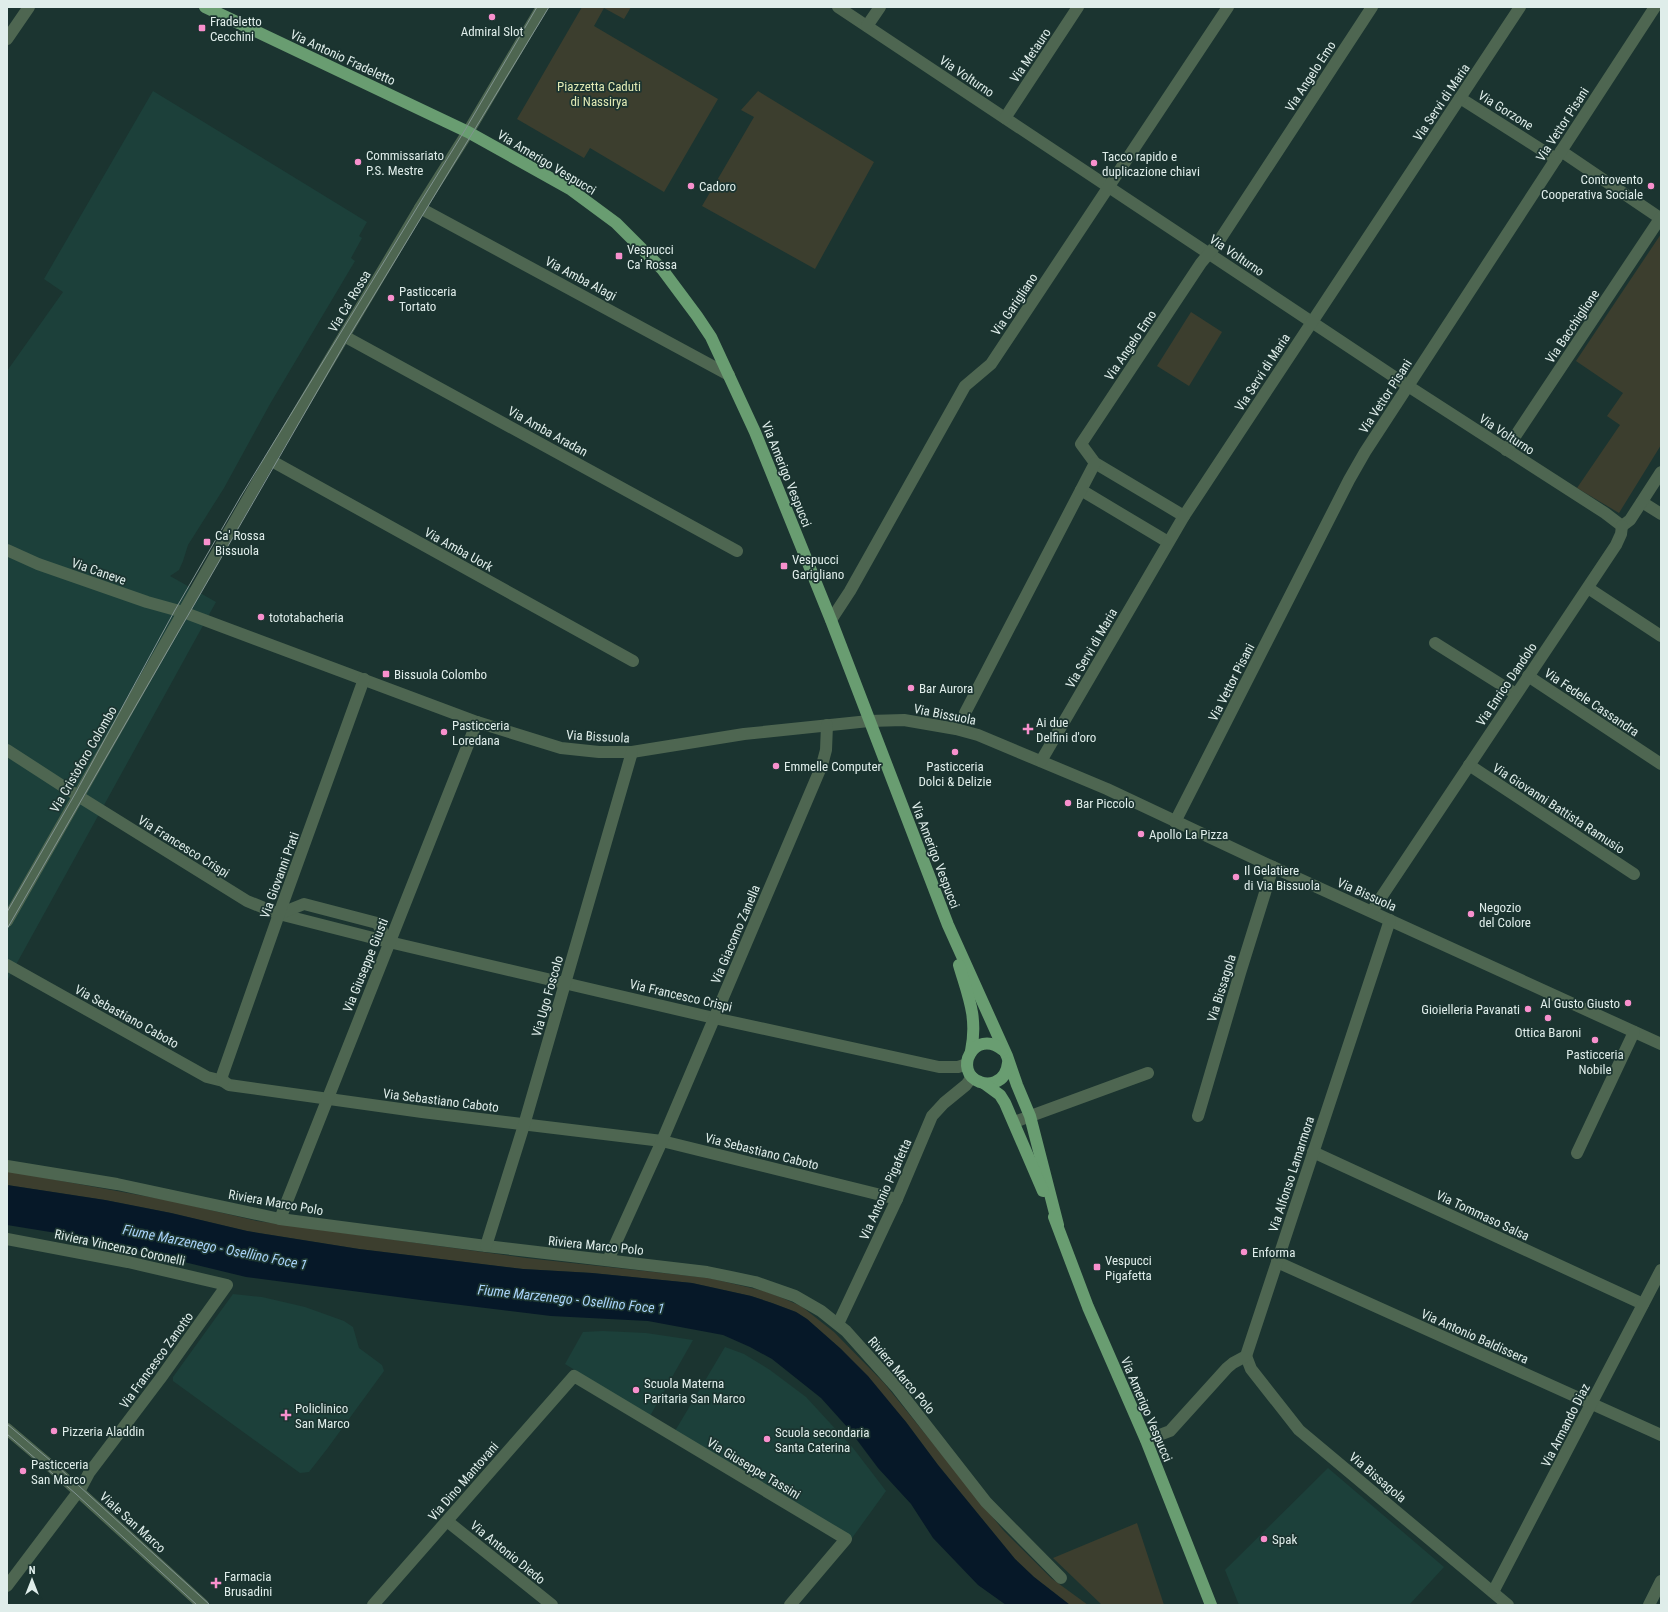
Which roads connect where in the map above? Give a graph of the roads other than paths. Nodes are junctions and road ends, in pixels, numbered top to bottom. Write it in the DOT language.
graph roads {
  1 [pos="29,7"];
  2 [pos="205,7"];
  3 [pos="542,7"];
  4 [pos="838,7"];
  5 [pos="880,7"];
  6 [pos="1078,7"];
  7 [pos="1228,7"];
  8 [pos="1372,7"];
  9 [pos="1520,7"];
  10 [pos="1655,7"];
  11 [pos="867,26"];
  12 [pos="7,39"];
  13 [pos="1460,98"];
  14 [pos="1005,118"];
  15 [pos="468,132"];
  16 [pos="1559,155"];
  17 [pos="1109,187"];
  18 [pos="420,208"];
  19 [pos="1660,218"];
  20 [pos="1208,253"];
  21 [pos="1311,322"];
  22 [pos="344,336"];
  23 [pos="729,375"];
  24 [pos="1408,386"];
  25 [pos="1506,450"];
  26 [pos="270,460"];
  27 [pos="1095,462"];
  28 [pos="1661,472"];
  29 [pos="1081,490"];
  30 [pos="1642,502"];
  31 [pos="1661,514"];
  32 [pos="1184,516"];
  33 [pos="1622,526"];
  34 [pos="1168,542"];
  35 [pos="7,550"];
  36 [pos="737,551"];
  37 [pos="1588,588"];
  38 [pos="183,612"];
  39 [pos="831,620"];
  40 [pos="1661,636"];
  41 [pos="1435,643"];
  42 [pos="634,661"];
  43 [pos="1528,676"];
  44 [pos="364,679"];
  45 [pos="1516,694"];
  46 [pos="965,713"];
  47 [pos="869,721"];
  48 [pos="476,722"];
  49 [pos="827,725"];
  50 [pos="7,750"];
  51 [pos="632,752"];
  52 [pos="1041,761"];
  53 [pos="1661,764"];
  54 [pos="1469,765"];
  55 [pos="78,796"];
  56 [pos="1175,822"];
  57 [pos="1273,867"];
  58 [pos="1634,874"];
  59 [pos="1372,911"];
  60 [pos="279,914"];
  61 [pos="1390,920"];
  62 [pos="7,921"];
  63 [pos="948,925"];
  64 [pos="389,942"];
  65 [pos="7,965"];
  66 [pos="566,983"];
  67 [pos="714,1018"];
  68 [pos="1634,1032"];
  69 [pos="1661,1044"];
  70 [pos="1003,1050"];
  71 [pos="971,1051"];
  72 [pos="1008,1063"];
  73 [pos="967,1064"];
  74 [pos="1148,1073"];
  75 [pos="972,1077"];
  76 [pos="223,1081"];
  77 [pos="985,1084"];
  78 [pos="327,1099"];
  79 [pos="1030,1116"];
  80 [pos="1198,1116"];
  81 [pos="1014,1122"];
  82 [pos="524,1125"];
  83 [pos="662,1141"];
  84 [pos="1313,1152"];
  85 [pos="1577,1153"];
  86 [pos="7,1166"];
  87 [pos="896,1199"];
  88 [pos="280,1218"];
  89 [pos="1058,1225"];
  90 [pos="7,1239"];
  91 [pos="486,1246"];
  92 [pos="608,1260"];
  93 [pos="1277,1262"];
  94 [pos="1661,1270"];
  95 [pos="227,1285"];
  96 [pos="1643,1304"];
  97 [pos="838,1324"];
  98 [pos="1246,1356"];
  99 [pos="574,1376"];
  100 [pos="1591,1404"];
  101 [pos="7,1429"];
  102 [pos="1661,1435"];
  103 [pos="1146,1440"];
  104 [pos="79,1491"];
  105 [pos="447,1521"];
  106 [pos="1061,1578"];
  107 [pos="1661,1581"];
  108 [pos="7,1586"];
  109 [pos="1493,1592"];
  110 [pos="204,1605"];
  111 [pos="373,1605"];
  112 [pos="552,1605"];
  113 [pos="790,1605"];
  114 [pos="1211,1605"];
  115 [pos="1508,1605"];
  116 [pos="1649,1605"];
  1 -- 12 [label="street"];
  2 -- 15 [label="main road, Via Antonio Fradeletto"];
  3 -- 15 [label="street, Via Ca' Rossa"];
  4 -- 11 [label="street, Via Volturno"];
  5 -- 11 [label="street"];
  6 -- 14 [label="street, Via Metauro"];
  7 -- 17 [label="street, Via Garigliano"];
  8 -- 20 [label="street, Via Angelo Emo"];
  9 -- 13 [label="street, Via Servi di Maria"];
  10 -- 16 [label="street, Via Vettor Pisani"];
  11 -- 14 [label="street, Via Volturno"];
  13 -- 16 [label="street, Via Gorzone"];
  13 -- 21 [label="street, Via Servi di Maria"];
  14 -- 17 [label="street, Via Volturno"];
  15 -- 18 [label="street, Via Ca' Rossa"];
  15 -- 23 [label="main road, Via Amerigo Vespucci"];
  16 -- 19 [label="street, Via Gorzone"];
  16 -- 24 [label="street, Via Vettor Pisani"];
  17 -- 20 [label="street, Via Volturno"];
  17 -- 39 [label="street, Via Garigliano"];
  18 -- 22 [label="street, Via Ca' Rossa"];
  18 -- 23 [label="street, Via Amba Alagi"];
  19 -- 25 [label="street, Via Bacchiglione"];
  20 -- 21 [label="street, Via Volturno"];
  20 -- 27 [label="street, Via Angelo Emo"];
  21 -- 24 [label="street, Via Volturno"];
  21 -- 32 [label="street, Via Servi di Maria"];
  22 -- 26 [label="street, Via Ca' Rossa"];
  22 -- 36 [label="street, Via Amba Aradan"];
  23 -- 39 [label="main road, Via Amerigo Vespucci"];
  24 -- 25 [label="street, Via Volturno"];
  24 -- 56 [label="street, Via Vettor Pisani"];
  25 -- 33 [label="street, Via Volturno"];
  26 -- 38 [label="street, Via Ca' Rossa"];
  26 -- 42 [label="street, Via Amba Uork"];
  27 -- 29 [label="street"];
  27 -- 32 [label="street"];
  28 -- 30 [label="street, Via Enrico Dandolo"];
  29 -- 34 [label="street"];
  29 -- 46 [label="street"];
  30 -- 31 [label="street"];
  30 -- 33 [label="street, Via Enrico Dandolo"];
  32 -- 34 [label="street, Via Servi di Maria"];
  33 -- 37 [label="street, Via Enrico Dandolo"];
  34 -- 52 [label="street, Via Servi di Maria"];
  35 -- 38 [label="street, Via Caneve"];
  37 -- 40 [label="street"];
  37 -- 43 [label="street, Via Enrico Dandolo"];
  38 -- 44 [label="street, Via Bissuola"];
  38 -- 55 [label="street, Via Cristoforo Colombo"];
  39 -- 47 [label="main road, Via Amerigo Vespucci"];
  41 -- 45 [label="street"];
  43 -- 45 [label="street, Via Enrico Dandolo"];
  43 -- 53 [label="street, Via Fedele Cassandra"];
  44 -- 48 [label="street, Via Bissuola"];
  44 -- 60 [label="street, Via Giovanni Prati"];
  45 -- 54 [label="street, Via Enrico Dandolo"];
  47 -- 49 [label="street, Via Bissuola"];
  47 -- 52 [label="street, Via Bissuola"];
  47 -- 63 [label="main road, Via Amerigo Vespucci"];
  48 -- 51 [label="street, Via Bissuola"];
  48 -- 64 [label="street, Via Giuseppe Giusti"];
  49 -- 51 [label="street, Via Bissuola"];
  49 -- 67 [label="street, Via Giacomo Zanella"];
  50 -- 55 [label="street, Via Francesco Crispi"];
  51 -- 66 [label="street, Via Ugo Foscolo"];
  52 -- 56 [label="street, Via Bissuola"];
  54 -- 58 [label="street, Via Giovanni Battista Ramusio"];
  54 -- 59 [label="street, Via Enrico Dandolo"];
  55 -- 60 [label="street, Via Francesco Crispi"];
  55 -- 62 [label="street, Via Cristoforo Colombo"];
  56 -- 57 [label="street, Via Bissuola"];
  57 -- 59 [label="street, Via Bissuola"];
  57 -- 80 [label="street, Via Bissagola"];
  59 -- 61 [label="street, Via Bissuola"];
  60 -- 64 [label="street, Via Francesco Crispi"];
  60 -- 64 [label="street"];
  60 -- 76 [label="street, Via Giovanni Prati"];
  61 -- 68 [label="street, Via Bissuola"];
  61 -- 84 [label="street, Via Alfonso Lamarmora"];
  63 -- 70 [label="main road, Via Amerigo Vespucci"];
  63 -- 71 [label="main road, Via Amerigo Vespucci"];
  64 -- 66 [label="street, Via Francesco Crispi"];
  64 -- 78 [label="street, Via Giuseppe Giusti"];
  65 -- 76 [label="street, Via Sebastiano Caboto"];
  66 -- 67 [label="street, Via Francesco Crispi"];
  66 -- 82 [label="street, Via Ugo Foscolo"];
  67 -- 73 [label="street, Via Francesco Crispi"];
  67 -- 83 [label="street, Via Giacomo Zanella"];
  68 -- 69 [label="street, Via Bissuola"];
  68 -- 85 [label="street"];
  70 -- 71 [label="main road"];
  70 -- 72 [label="main road, Via Amerigo Vespucci"];
  71 -- 73 [label="main road, Via Amerigo Vespucci"];
  72 -- 77 [label="main road"];
  72 -- 79 [label="main road, Via Amerigo Vespucci"];
  73 -- 75 [label="main road"];
  74 -- 79 [label="street"];
  75 -- 77 [label="main road, Via Amerigo Vespucci"];
  75 -- 87 [label="street, Via Antonio Pigafetta"];
  76 -- 78 [label="street, Via Sebastiano Caboto"];
  77 -- 81 [label="main road, Via Amerigo Vespucci"];
  78 -- 82 [label="street, Via Sebastiano Caboto"];
  78 -- 88 [label="street, Via Giuseppe Giusti"];
  79 -- 81 [label="street"];
  79 -- 89 [label="main road, Via Amerigo Vespucci"];
  81 -- 89 [label="main road, Via Amerigo Vespucci"];
  82 -- 83 [label="street, Via Sebastiano Caboto"];
  82 -- 91 [label="street, Via Ugo Foscolo"];
  83 -- 87 [label="street, Via Sebastiano Caboto"];
  83 -- 92 [label="street, Via Giacomo Zanella"];
  84 -- 93 [label="street, Via Alfonso Lamarmora"];
  84 -- 96 [label="street, Via Tommaso Salsa"];
  86 -- 88 [label="street, Riviera Marco Polo"];
  87 -- 97 [label="street, Via Antonio Pigafetta"];
  88 -- 91 [label="street, Riviera Marco Polo"];
  89 -- 103 [label="main road, Via Amerigo Vespucci"];
  90 -- 95 [label="street, Riviera Vincenzo Coronelli"];
  91 -- 92 [label="street, Riviera Marco Polo"];
  92 -- 97 [label="street, Riviera Marco Polo"];
  93 -- 98 [label="street, Via Alfonso Lamarmora"];
  93 -- 100 [label="street, Via Antonio Baldissera"];
  94 -- 96 [label="street, Via Armando Diaz"];
  95 -- 104 [label="street, Via Francesco Zanotto"];
  96 -- 100 [label="street, Via Armando Diaz"];
  97 -- 106 [label="street, Riviera Marco Polo"];
  98 -- 103 [label="street"];
  98 -- 109 [label="street, Via Bissagola"];
  99 -- 105 [label="street, Via Dino Mantovani"];
  99 -- 113 [label="street, Via Giuseppe Tassini"];
  100 -- 102 [label="street, Via Antonio Baldissera"];
  100 -- 109 [label="street, Via Armando Diaz"];
  101 -- 104 [label="street, Viale San Marco"];
  103 -- 114 [label="main road, Via Amerigo Vespucci"];
  104 -- 108 [label="street, Via Francesco Zanotto"];
  104 -- 110 [label="street, Viale San Marco"];
  105 -- 111 [label="street, Via Dino Mantovani"];
  105 -- 112 [label="street, Via Antonio Diedo"];
  107 -- 116 [label="street"];
  109 -- 115 [label="street, Via Bissagola"];
}
